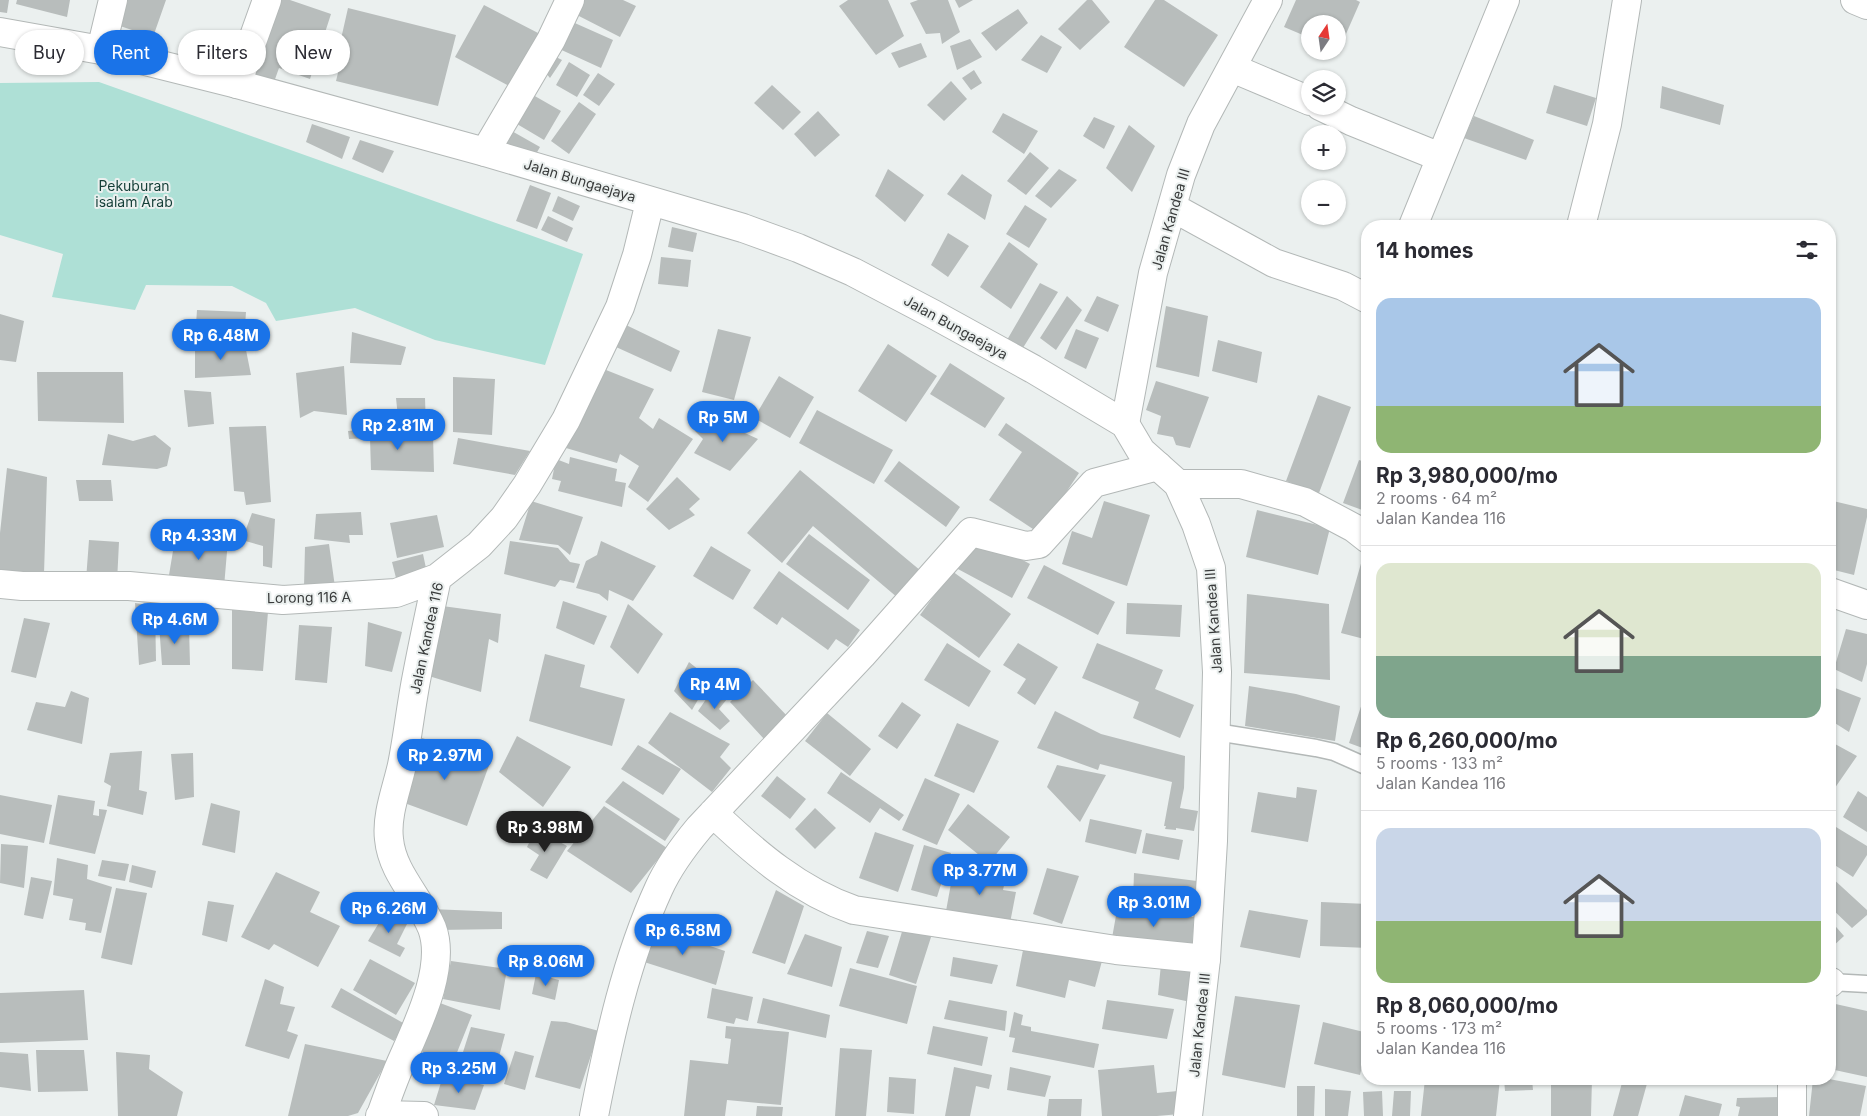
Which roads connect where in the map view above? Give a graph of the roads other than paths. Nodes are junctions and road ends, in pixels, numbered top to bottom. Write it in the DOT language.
graph roads {
  1 [pos="113,0"];
  2 [pos="267,0"];
  3 [pos="570,0"];
  4 [pos="1268,0"];
  5 [pos="1505,0"];
  6 [pos="1627,0"];
  7 [pos="1855,0"];
  8 [pos="1867,5"];
  9 [pos="106,30"];
  10 [pos="0,32"];
  11 [pos="94,49"];
  12 [pos="168,67"];
  13 [pos="1232,68"];
  14 [pos="237,84"];
  15 [pos="1301,97"];
  16 [pos="1339,115"];
  17 [pos="485,152"];
  18 [pos="1440,157"];
  19 [pos="650,202"];
  20 [pos="1172,207"];
  21 [pos="1415,220"];
  22 [pos="1583,220"];
  23 [pos="1361,295"];
  24 [pos="1124,424"];
  25 [pos="1158,466"];
  26 [pos="1178,484"];
  27 [pos="1361,534"];
  28 [pos="437,578"];
  29 [pos="0,584"];
  30 [pos="1836,594"];
  31 [pos="1867,605"];
  32 [pos="1216,732"];
  33 [pos="1361,764"];
  34 [pos="713,813"];
  35 [pos="1206,959"];
  36 [pos="1836,983"];
  37 [pos="1867,984"];
  38 [pos="1792,1085"];
  39 [pos="381,1115"];
  40 [pos="424,1116"];
  41 [pos="594,1116"];
  42 [pos="1188,1116"];
  43 [pos="1792,1116"];
  1 -- 9 [label="street"];
  2 -- 14 [label="street"];
  3 -- 17 [label="street"];
  4 -- 13 [label="street, Jalan Kandea III"];
  5 -- 18 [label="street"];
  6 -- 22 [label="street"];
  7 -- 8 [label="street"];
  10 -- 11 [label="street, Jalan Bungaejaya"];
  12 -- 14 [label="street, Jalan Bungaejaya"];
  13 -- 15 [label="street"];
  13 -- 20 [label="street, Jalan Kandea III"];
  14 -- 17 [label="street, Jalan Bungaejaya"];
  16 -- 18 [label="street"];
  17 -- 19 [label="street, Jalan Bungaejaya"];
  18 -- 21 [label="street"];
  19 -- 24 [label="street, Jalan Bungaejaya"];
  19 -- 28 [label="street, Jalan Kandea 116"];
  20 -- 23 [label="street"];
  20 -- 24 [label="street, Jalan Kandea III"];
  24 -- 25 [label="street, Jalan Kandea III"];
  25 -- 26 [label="street, Jalan Kandea III"];
  25 -- 34 [label="street"];
  26 -- 27 [label="street"];
  26 -- 32 [label="street, Jalan Kandea III"];
  28 -- 29 [label="street, Lorong 116 A"];
  28 -- 39 [label="street, Jalan Kandea 116"];
  30 -- 31 [label="street"];
  32 -- 33 [label="lane"];
  32 -- 35 [label="street, Jalan Kandea III"];
  34 -- 35 [label="street"];
  34 -- 41 [label="street"];
  35 -- 42 [label="street, Jalan Kandea III"];
  36 -- 37 [label="lane"];
  38 -- 43 [label="street"];
  39 -- 40 [label="street"];
}
